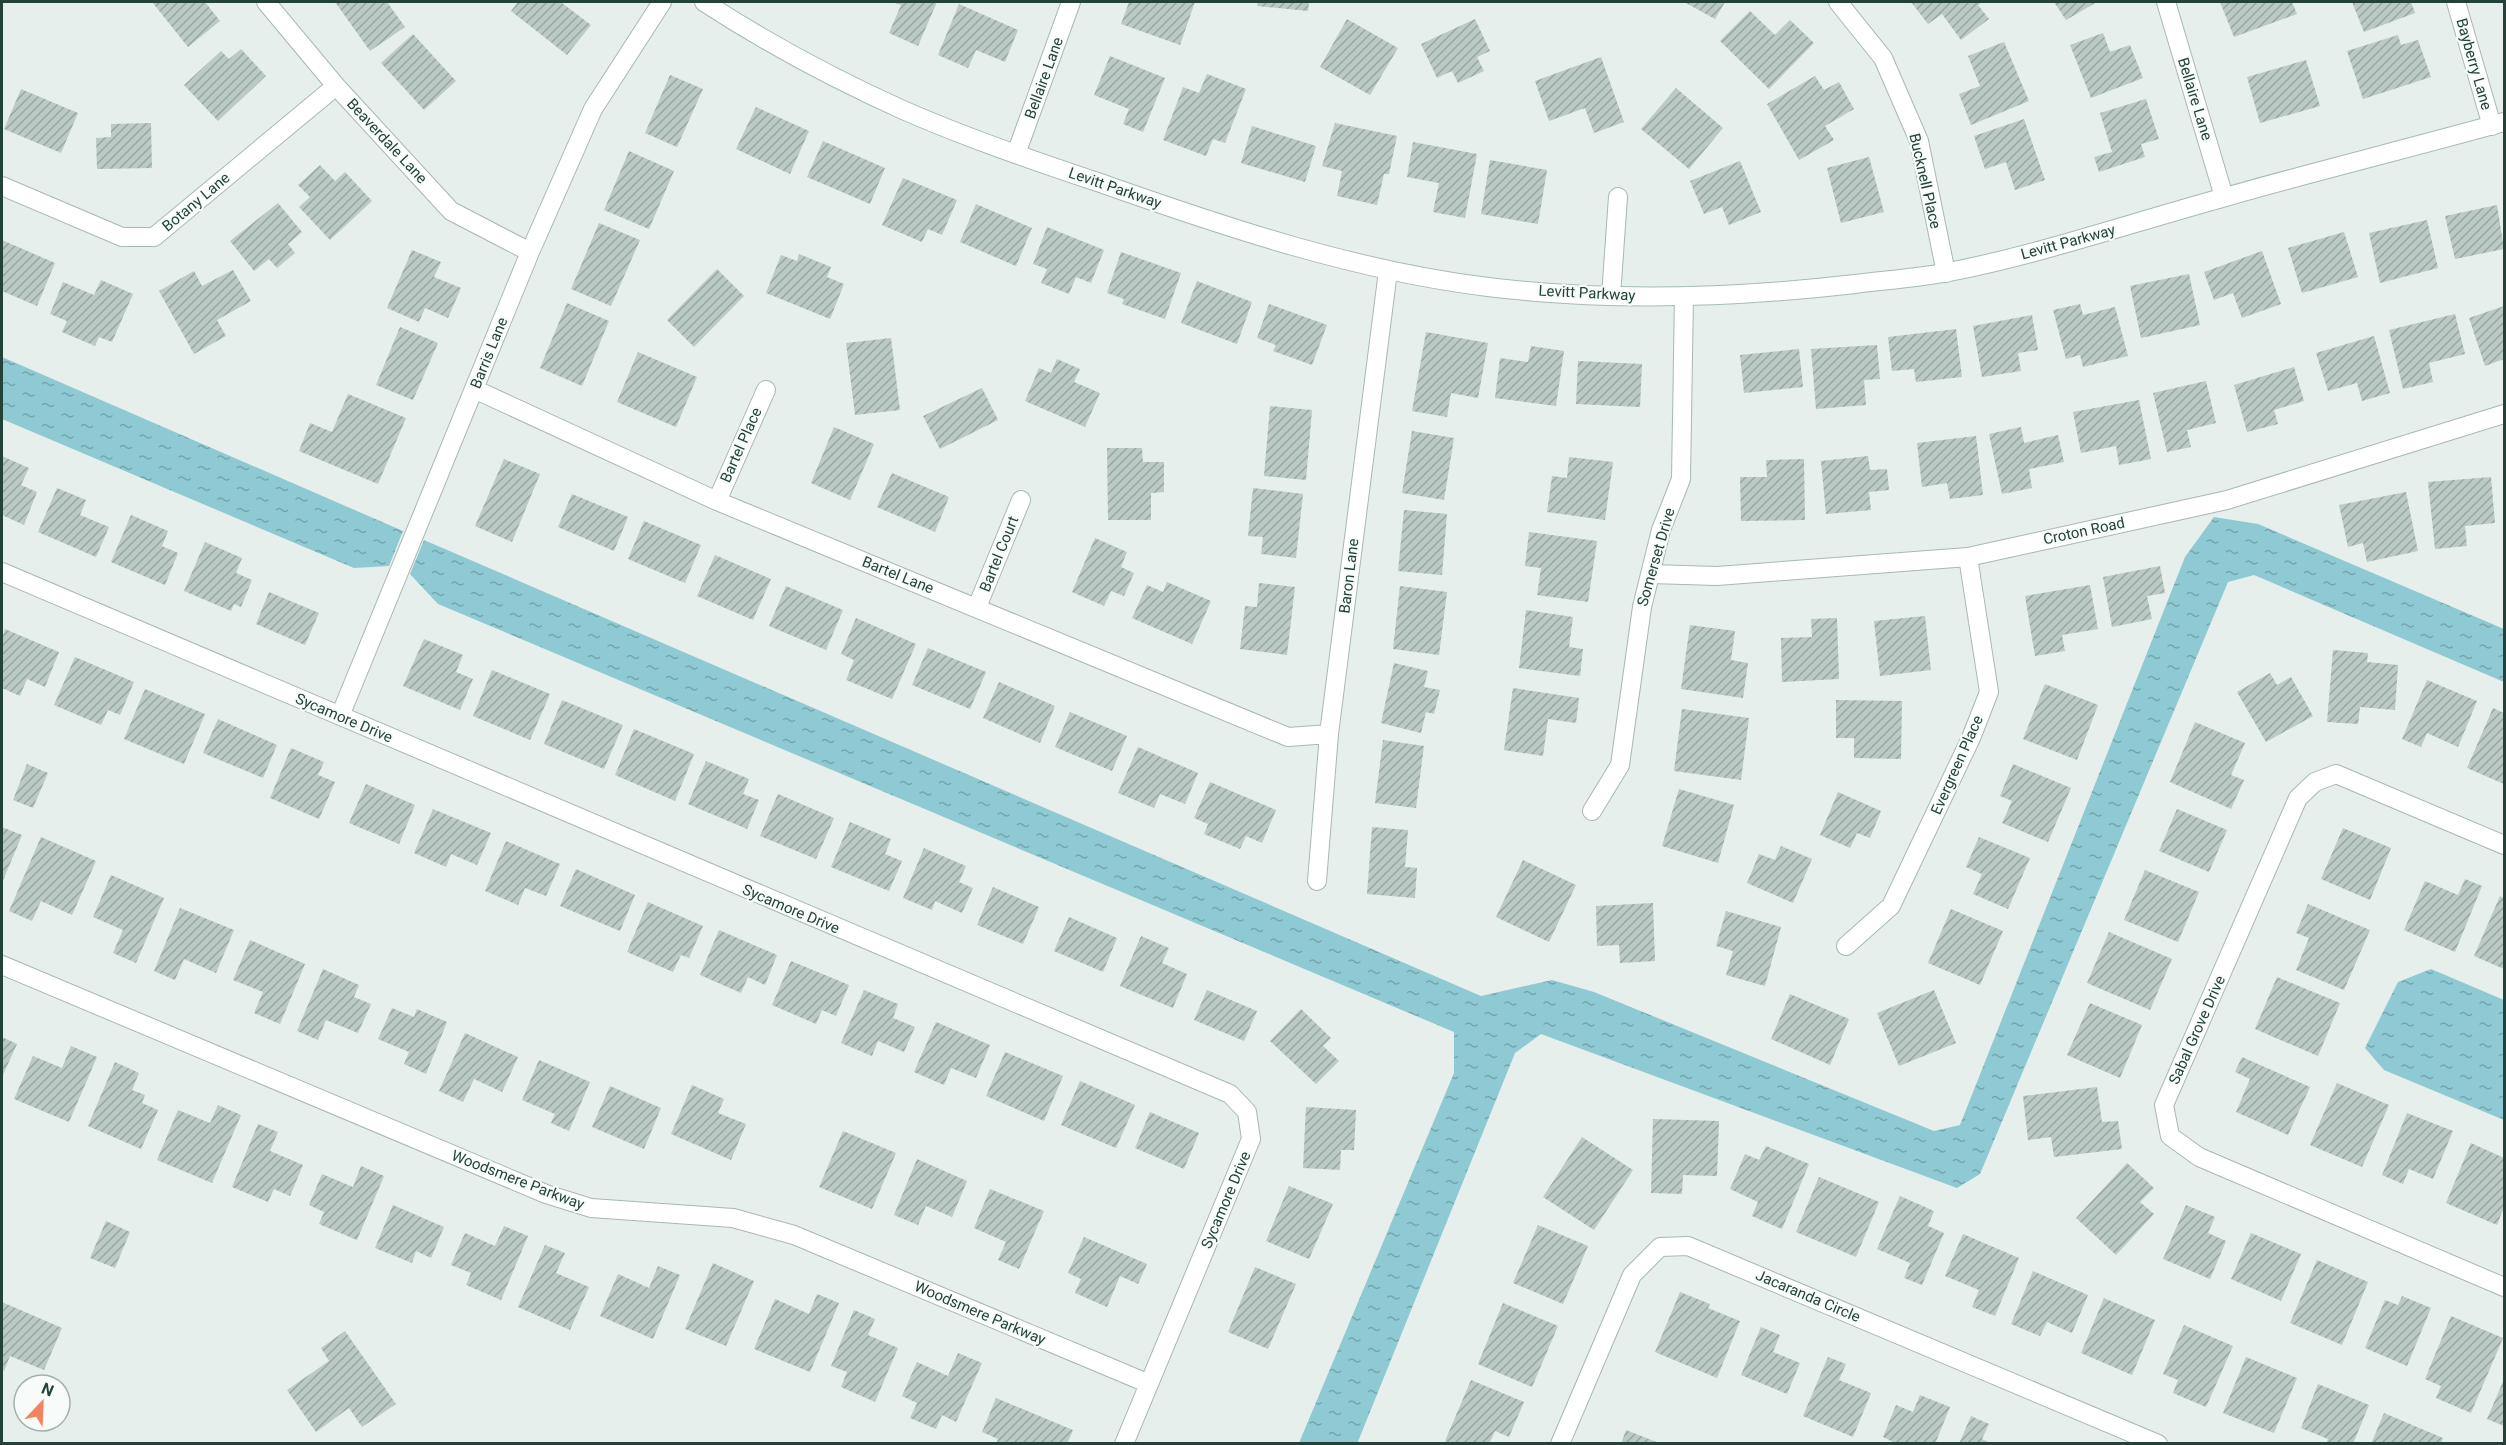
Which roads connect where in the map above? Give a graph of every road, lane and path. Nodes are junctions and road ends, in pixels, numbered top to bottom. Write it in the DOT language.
graph roads {
  1 [pos="266,2"];
  2 [pos="662,2"];
  3 [pos="704,2"];
  4 [pos="1071,2"];
  5 [pos="1838,2"];
  6 [pos="2166,2"];
  7 [pos="2456,2"];
  8 [pos="336,86"];
  9 [pos="2498,124"];
  10 [pos="1016,154"];
  11 [pos="2,186"];
  12 [pos="1618,197"];
  13 [pos="2224,197"];
  14 [pos="530,252"];
  15 [pos="1388,271"];
  16 [pos="1946,273"];
  17 [pos="1611,296"];
  18 [pos="1684,296"];
  19 [pos="474,389"];
  20 [pos="766,390"];
  21 [pos="2505,414"];
  22 [pos="1021,500"];
  23 [pos="717,501"];
  24 [pos="1968,557"];
  25 [pos="2,572"];
  26 [pos="1651,574"];
  27 [pos="977,608"];
  28 [pos="340,716"];
  29 [pos="1329,734"];
  30 [pos="1592,811"];
  31 [pos="2505,845"];
  32 [pos="1317,881"];
  33 [pos="1846,946"];
  34 [pos="2,965"];
  35 [pos="2505,1287"];
  36 [pos="1147,1383"];
  37 [pos="1124,1443"];
  38 [pos="1560,1443"];
  39 [pos="2158,1443"];
  1 -- 8 [label="street, Beaverdale Lane"];
  2 -- 14 [label="street, Barris Lane"];
  3 -- 10 [label="street, Levitt Parkway"];
  4 -- 10 [label="street, Bellaire Lane"];
  5 -- 16 [label="street, Bucknell Place"];
  6 -- 13 [label="street, Bellaire Lane"];
  7 -- 9 [label="street, Bayberry Lane"];
  8 -- 11 [label="street, Botany Lane"];
  8 -- 14 [label="street, Beaverdale Lane"];
  9 -- 13 [label="street, Levitt Parkway"];
  10 -- 15 [label="street, Levitt Parkway"];
  12 -- 17 [label="street"];
  13 -- 16 [label="street, Levitt Parkway"];
  14 -- 19 [label="street, Barris Lane"];
  15 -- 17 [label="street, Levitt Parkway"];
  15 -- 29 [label="street, Baron Lane"];
  16 -- 18 [label="street, Levitt Parkway"];
  17 -- 18 [label="street, Levitt Parkway"];
  18 -- 26 [label="street, Somerset Drive"];
  19 -- 23 [label="street, Bartel Lane"];
  19 -- 28 [label="street, Barris Lane"];
  20 -- 23 [label="street, Bartel Place"];
  21 -- 24 [label="street, Croton Road"];
  22 -- 27 [label="street, Bartel Court"];
  23 -- 27 [label="street, Bartel Lane"];
  24 -- 26 [label="street, Croton Road"];
  24 -- 33 [label="street, Evergreen Place"];
  25 -- 28 [label="street, Sycamore Drive"];
  26 -- 30 [label="street, Somerset Drive"];
  27 -- 29 [label="street, Bartel Lane"];
  28 -- 36 [label="street, Sycamore Drive"];
  29 -- 32 [label="street, Baron Lane"];
  31 -- 35 [label="street, Sabal Grove Drive"];
  34 -- 36 [label="street, Woodsmere Parkway"];
  36 -- 37 [label="street, Sycamore Drive"];
  38 -- 39 [label="street, Jacaranda Circle"];
}
